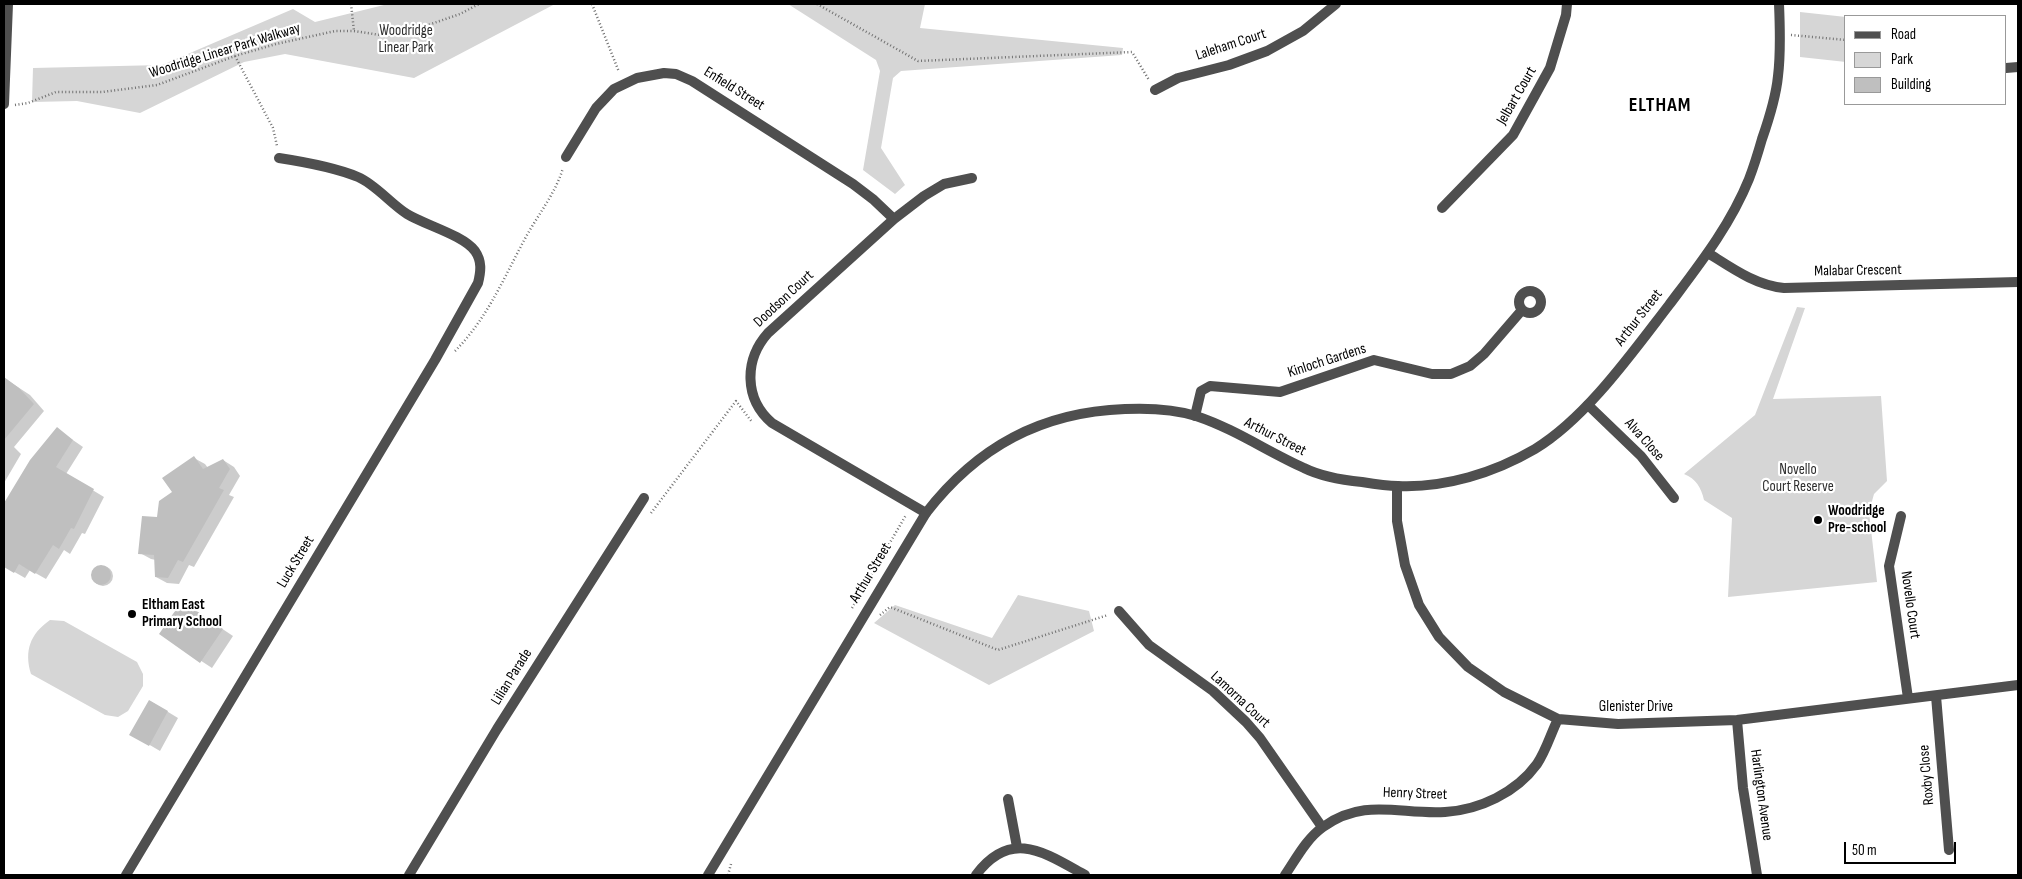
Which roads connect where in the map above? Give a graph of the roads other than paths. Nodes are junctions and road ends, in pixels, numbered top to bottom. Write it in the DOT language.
graph roads {
  1 [pos="8,4"];
  2 [pos="1336,4"];
  3 [pos="1567,4"];
  4 [pos="1779,4"];
  5 [pos="1155,90"];
  6 [pos="8,105"];
  7 [pos="566,157"];
  8 [pos="279,158"];
  9 [pos="972,178"];
  10 [pos="1442,208"];
  11 [pos="894,219"];
  12 [pos="1708,253"];
  13 [pos="2018,282"];
  14 [pos="1522,310"];
  15 [pos="1588,405"];
  16 [pos="1195,416"];
  17 [pos="1397,486"];
  18 [pos="644,498"];
  19 [pos="1674,498"];
  20 [pos="926,513"];
  21 [pos="1901,516"];
  22 [pos="1119,611"];
  23 [pos="2018,686"];
  24 [pos="1936,696"];
  25 [pos="1908,698"];
  26 [pos="1558,719"];
  27 [pos="1737,720"];
  28 [pos="1008,799"];
  29 [pos="1322,827"];
  30 [pos="1017,847"];
  31 [pos="1949,850"];
  32 [pos="126,875"];
  33 [pos="409,875"];
  34 [pos="708,875"];
  35 [pos="976,875"];
  36 [pos="1085,875"];
  37 [pos="1285,875"];
  38 [pos="1757,875"];
  1 -- 6 [label="street"];
  2 -- 5 [label="street, Laleham Court"];
  3 -- 10 [label="street, Jelbart Court"];
  4 -- 12 [label="street, Arthur Street"];
  7 -- 11 [label="street, Enfield Street"];
  8 -- 32 [label="street, Luck Street"];
  9 -- 11 [label="street, Doodson Court"];
  11 -- 20 [label="street, Doodson Court"];
  12 -- 13 [label="street, Malabar Crescent"];
  12 -- 15 [label="street, Arthur Street"];
  14 -- 16 [label="street, Kinloch Gardens"];
  15 -- 17 [label="street, Arthur Street"];
  15 -- 19 [label="street, Alva Close"];
  16 -- 17 [label="street, Arthur Street"];
  16 -- 20 [label="street, Arthur Street"];
  17 -- 26 [label="street, Glenister Drive"];
  18 -- 33 [label="street, Lilian Parade"];
  20 -- 34 [label="street, Arthur Street"];
  21 -- 25 [label="street, Novello Court"];
  22 -- 29 [label="street, Lamorna Court"];
  23 -- 24 [label="street, Glenister Drive"];
  24 -- 25 [label="street, Glenister Drive"];
  24 -- 31 [label="street, Roxby Close"];
  25 -- 27 [label="street, Glenister Drive"];
  26 -- 27 [label="street, Glenister Drive"];
  26 -- 29 [label="street, Henry Street"];
  27 -- 38 [label="street, Harlington Avenue"];
  28 -- 30 [label="street"];
  29 -- 37 [label="street, Henry Street"];
  30 -- 35 [label="street"];
  30 -- 36 [label="street"];
}
